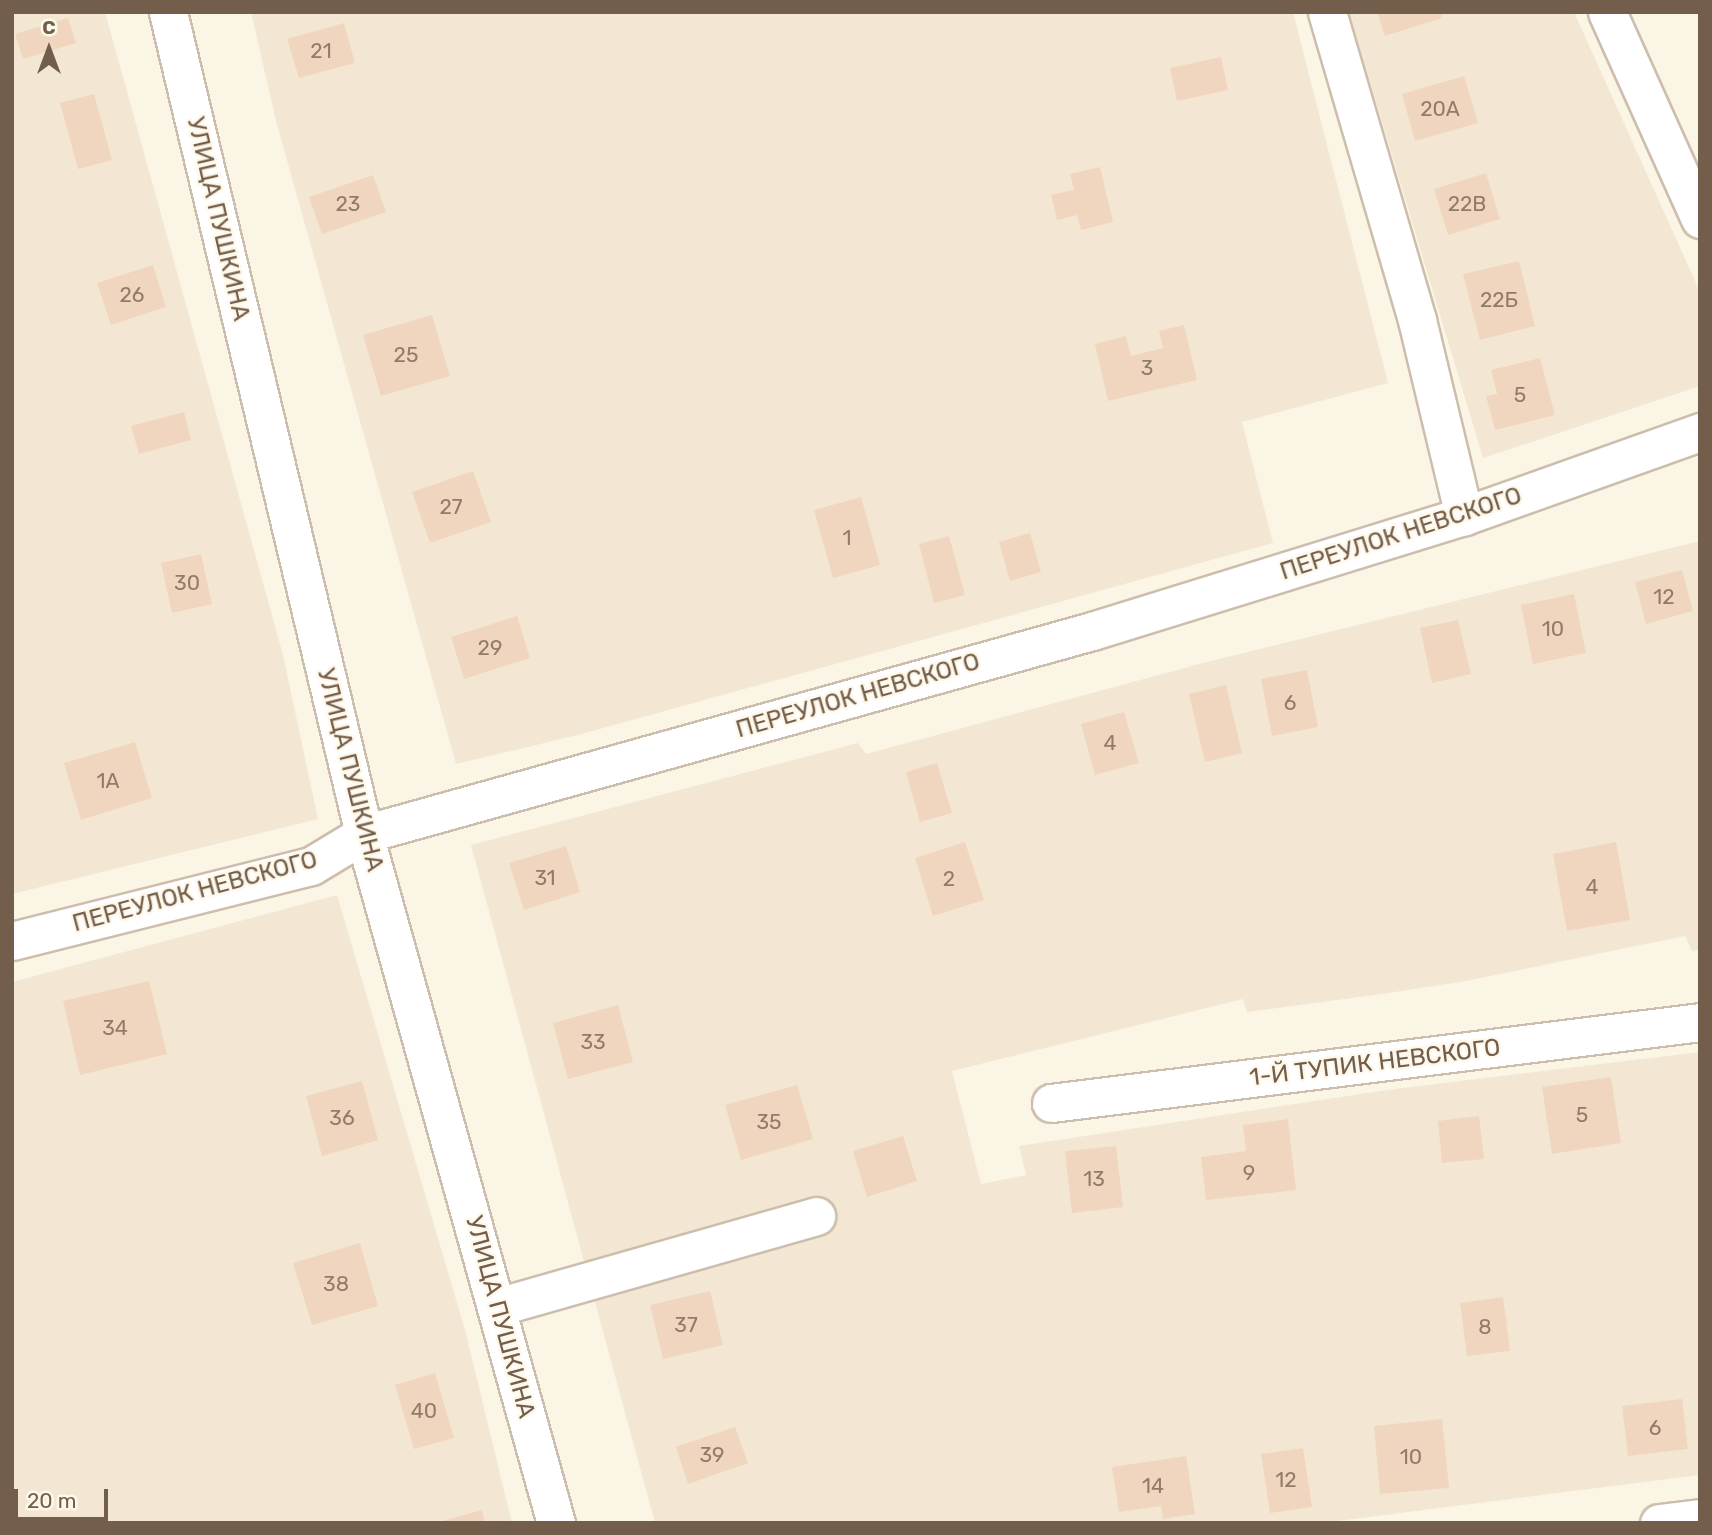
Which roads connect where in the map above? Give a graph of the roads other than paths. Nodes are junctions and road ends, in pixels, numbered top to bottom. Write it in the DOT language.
graph roads {
  1 [pos="167,12"];
  2 [pos="1327,12"];
  3 [pos="1607,12"];
  4 [pos="1700,219"];
  5 [pos="1700,432"];
  6 [pos="1464,516"];
  7 [pos="364,834"];
  8 [pos="12,942"];
  9 [pos="1700,1022"];
  10 [pos="1051,1103"];
  11 [pos="816,1216"];
  12 [pos="497,1307"];
  13 [pos="1700,1518"];
  14 [pos="556,1523"];
  15 [pos="1659,1523"];
  1 -- 7 [label="street, УЛИЦА ПУШКИНА"];
  2 -- 6 [label="street"];
  3 -- 4 [label="street"];
  5 -- 6 [label="street, ПЕРЕУЛОК НЕВСКОГО"];
  6 -- 7 [label="street, ПЕРЕУЛОК НЕВСКОГО"];
  7 -- 8 [label="street, ПЕРЕУЛОК НЕВСКОГО"];
  7 -- 12 [label="street, УЛИЦА ПУШКИНА"];
  9 -- 10 [label="street, 1-Й ТУПИК НЕВСКОГО"];
  11 -- 12 [label="street"];
  12 -- 14 [label="street, УЛИЦА ПУШКИНА"];
  13 -- 15 [label="street"];
}
